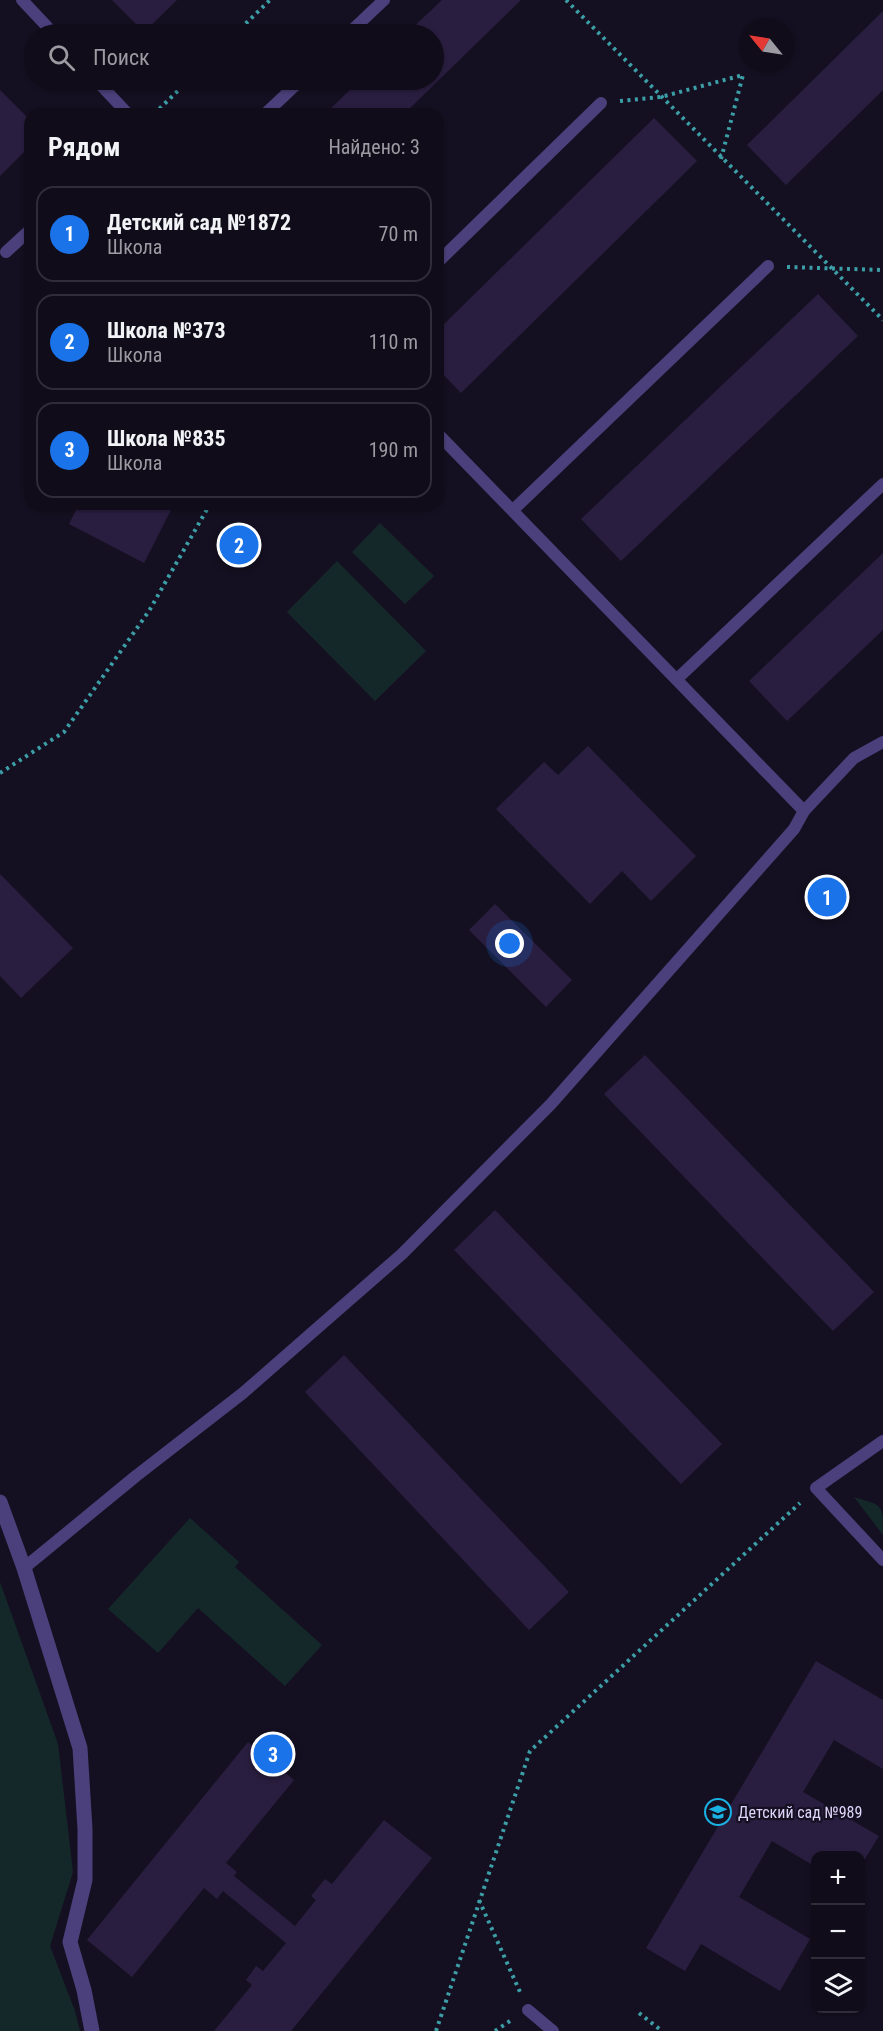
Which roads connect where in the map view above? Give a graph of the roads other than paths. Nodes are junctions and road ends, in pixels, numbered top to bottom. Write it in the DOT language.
graph roads {
  1 [pos="22,0"];
  2 [pos="384,0"];
  3 [pos="45,24"];
  4 [pos="359,24"];
  5 [pos="105,90"];
  6 [pos="290,90"];
  7 [pos="601,103"];
  8 [pos="122,108"];
  9 [pos="271,108"];
  10 [pos="24,236"];
  11 [pos="6,252"];
  12 [pos="444,256"];
  13 [pos="768,266"];
  14 [pos="444,440"];
  15 [pos="883,484"];
  16 [pos="513,510"];
  17 [pos="677,679"];
  18 [pos="883,742"];
  19 [pos="804,811"];
  20 [pos="883,1441"];
  21 [pos="0,1502"];
  22 [pos="883,1560"];
  23 [pos="24,1568"];
  24 [pos="528,2010"];
  25 [pos="92,2031"];
  26 [pos="554,2031"];
  1 -- 3 [label="lane"];
  2 -- 4 [label="lane"];
  5 -- 8 [label="lane"];
  6 -- 9 [label="lane"];
  7 -- 12 [label="lane"];
  10 -- 11 [label="lane"];
  13 -- 16 [label="lane"];
  14 -- 16 [label="lane"];
  15 -- 17 [label="lane"];
  16 -- 17 [label="lane"];
  17 -- 19 [label="lane"];
  18 -- 19 [label="lane"];
  19 -- 23 [label="lane"];
  20 -- 22 [label="lane"];
  21 -- 23 [label="street"];
  23 -- 25 [label="street"];
  24 -- 26 [label="lane"];
}
